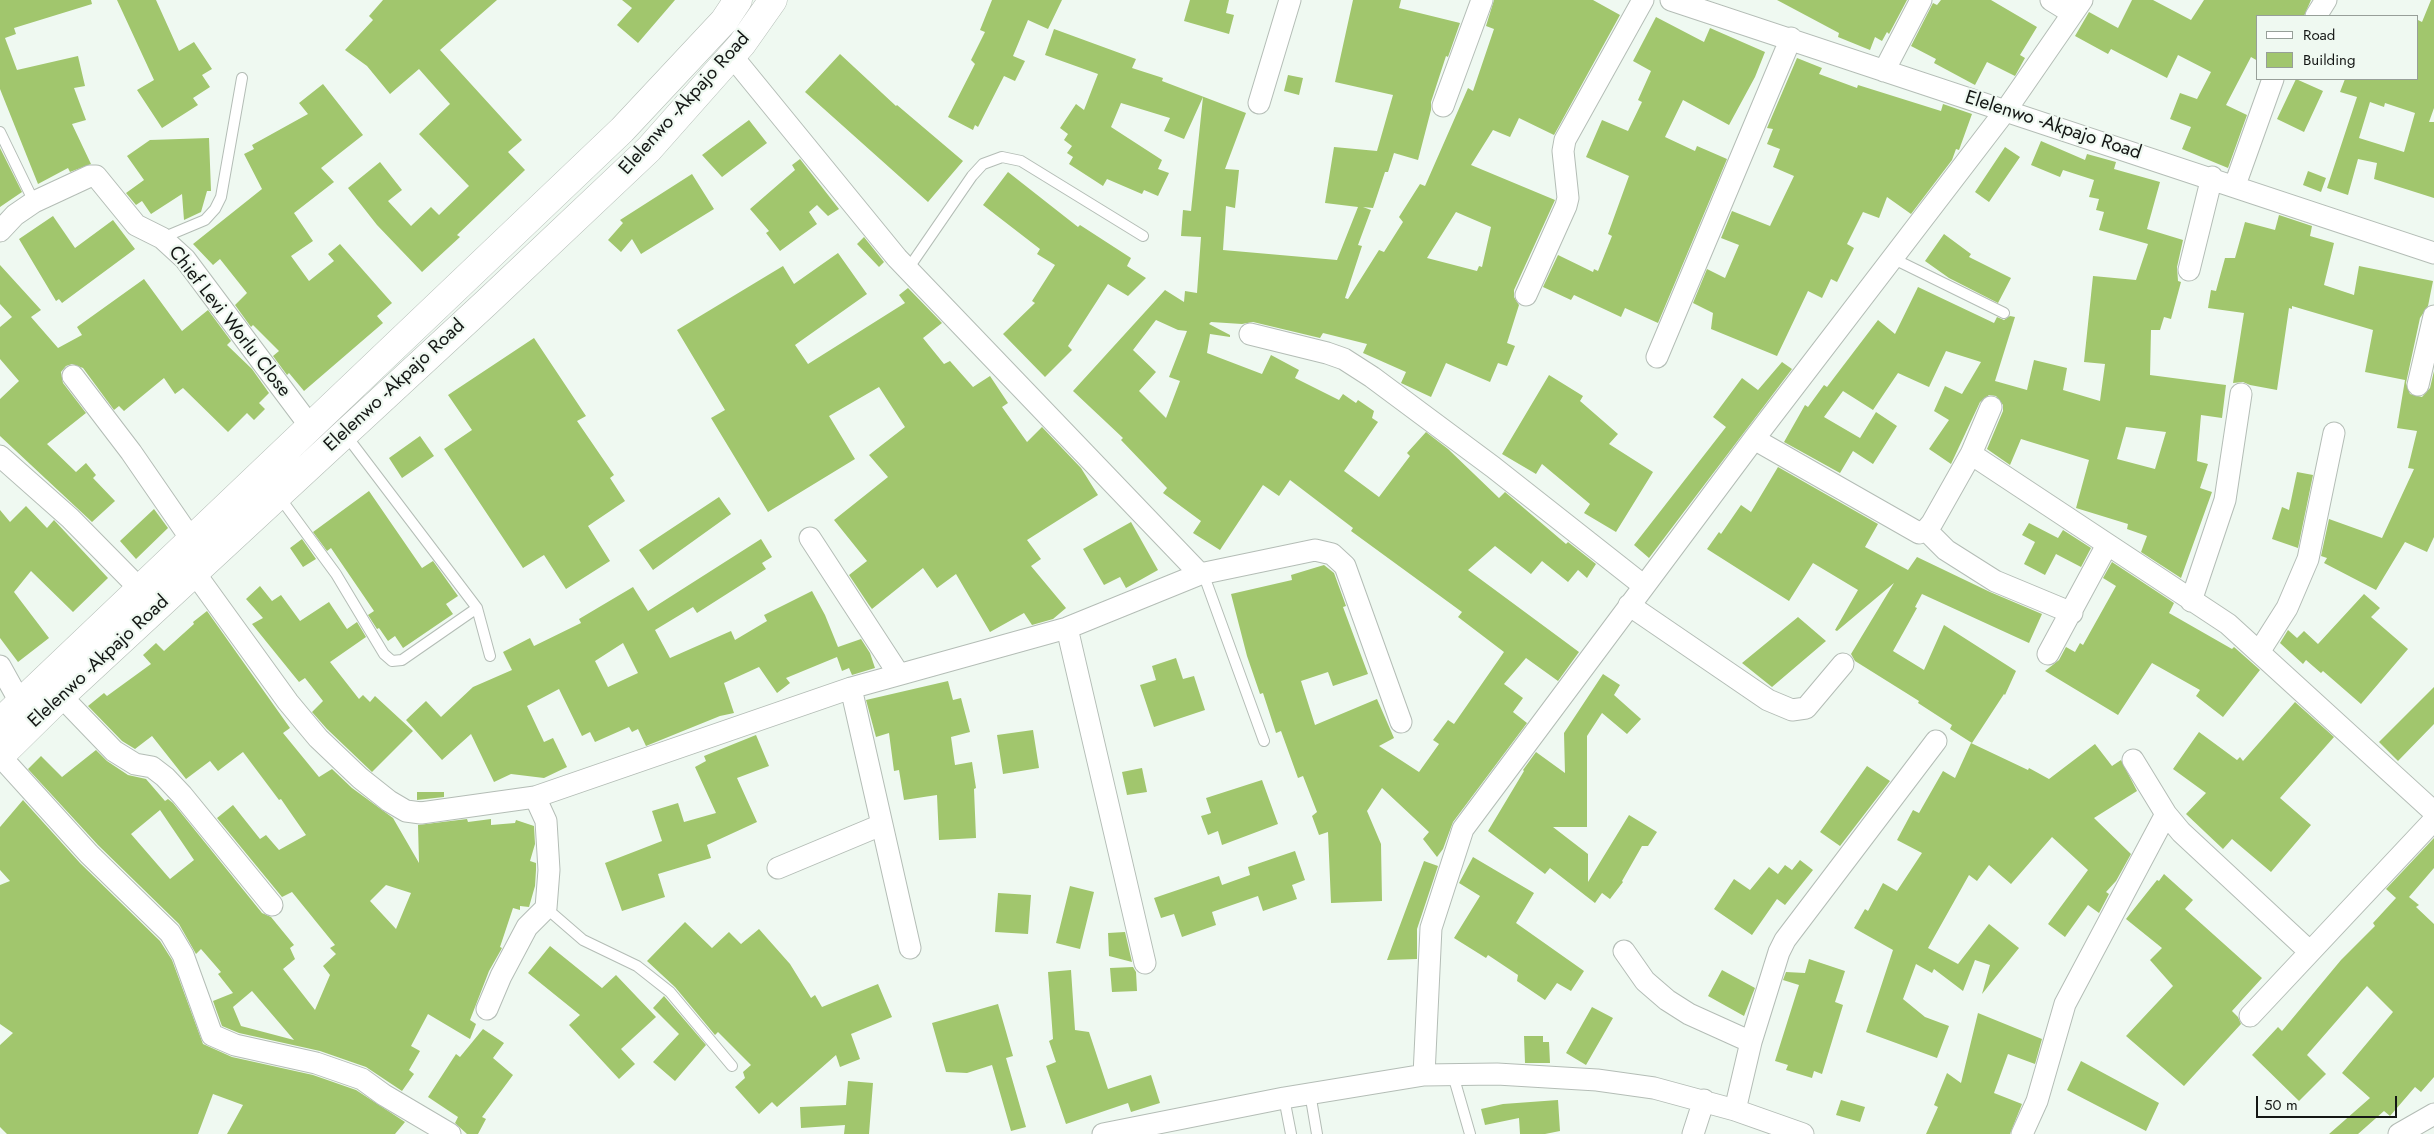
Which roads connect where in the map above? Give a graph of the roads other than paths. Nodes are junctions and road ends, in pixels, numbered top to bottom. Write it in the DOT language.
graph roads {
  1 [pos="738,0"];
  2 [pos="773,0"];
  3 [pos="1290,0"];
  4 [pos="1482,0"];
  5 [pos="1643,0"];
  6 [pos="1671,0"];
  7 [pos="1921,0"];
  8 [pos="2052,0"];
  9 [pos="2326,0"];
  10 [pos="2077,6"];
  11 [pos="1718,7"];
  12 [pos="2317,15"];
  13 [pos="1791,38"];
  14 [pos="732,56"];
  15 [pos="1884,71"];
  16 [pos="242,78"];
  17 [pos="2274,80"];
  18 [pos="1259,103"];
  19 [pos="1443,106"];
  20 [pos="2006,110"];
  21 [pos="0,132"];
  22 [pos="2212,177"];
  23 [pos="2235,185"];
  24 [pos="34,202"];
  25 [pos="0,231"];
  26 [pos="1144,236"];
  27 [pos="162,238"];
  28 [pos="2434,253"];
  29 [pos="1894,259"];
  30 [pos="908,269"];
  31 [pos="2189,270"];
  32 [pos="1526,295"];
  33 [pos="2004,313"];
  34 [pos="2434,316"];
  35 [pos="1250,334"];
  36 [pos="1657,357"];
  37 [pos="73,376"];
  38 [pos="2418,385"];
  39 [pos="2241,394"];
  40 [pos="1991,407"];
  41 [pos="310,426"];
  42 [pos="345,433"];
  43 [pos="2334,433"];
  44 [pos="1754,439"];
  45 [pos="1971,454"];
  46 [pos="0,456"];
  47 [pos="278,494"];
  48 [pos="1926,530"];
  49 [pos="810,538"];
  50 [pos="191,539"];
  51 [pos="2106,545"];
  52 [pos="194,572"];
  53 [pos="1201,573"];
  54 [pos="1644,586"];
  55 [pos="140,589"];
  56 [pos="2191,601"];
  57 [pos="1630,605"];
  58 [pos="477,608"];
  59 [pos="2072,613"];
  60 [pos="1066,628"];
  61 [pos="2259,652"];
  62 [pos="2048,654"];
  63 [pos="490,656"];
  64 [pos="1843,664"];
  65 [pos="0,666"];
  66 [pos="898,673"];
  67 [pos="851,688"];
  68 [pos="61,696"];
  69 [pos="20,702"];
  70 [pos="0,722"];
  71 [pos="1401,722"];
  72 [pos="1264,741"];
  73 [pos="1936,742"];
  74 [pos="0,756"];
  75 [pos="2133,760"];
  76 [pos="535,797"];
  77 [pos="2434,812"];
  78 [pos="2166,814"];
  79 [pos="2434,820"];
  80 [pos="881,825"];
  81 [pos="778,868"];
  82 [pos="272,905"];
  83 [pos="546,908"];
  84 [pos="910,948"];
  85 [pos="1624,951"];
  86 [pos="2310,952"];
  87 [pos="1145,963"];
  88 [pos="487,1009"];
  89 [pos="2250,1016"];
  90 [pos="1752,1042"];
  91 [pos="732,1066"];
  92 [pos="1424,1075"];
  93 [pos="1453,1075"];
  94 [pos="1310,1093"];
  95 [pos="1284,1098"];
  96 [pos="1704,1100"];
  97 [pos="1735,1110"];
  98 [pos="2434,1114"];
  99 [pos="450,1134"];
  100 [pos="1103,1134"];
  101 [pos="1291,1134"];
  102 [pos="1317,1134"];
  103 [pos="1470,1134"];
  104 [pos="1693,1134"];
  105 [pos="1802,1134"];
  106 [pos="2022,1134"];
  107 [pos="2399,1134"];
  1 -- 41 [label="main road, Elelenwo -Akpajo Road"];
  2 -- 14 [label="main road, Elelenwo -Akpajo Road"];
  3 -- 18 [label="street"];
  4 -- 19 [label="street"];
  5 -- 32 [label="street"];
  6 -- 11 [label="street, Elelenwo -Akpajo Road"];
  7 -- 15 [label="street"];
  8 -- 10 [label="street"];
  9 -- 12 [label="street"];
  10 -- 20 [label="street"];
  11 -- 13 [label="street, Elelenwo -Akpajo Road"];
  13 -- 15 [label="street, Elelenwo -Akpajo Road"];
  13 -- 36 [label="street"];
  14 -- 30 [label="street"];
  14 -- 42 [label="main road, Elelenwo -Akpajo Road"];
  15 -- 20 [label="street, Elelenwo -Akpajo Road"];
  16 -- 27 [label="lane"];
  17 -- 23 [label="street"];
  20 -- 22 [label="street, Elelenwo -Akpajo Road"];
  20 -- 29 [label="street"];
  21 -- 24 [label="lane"];
  22 -- 23 [label="street, Elelenwo -Akpajo Road"];
  22 -- 31 [label="street"];
  23 -- 28 [label="street, Elelenwo -Akpajo Road"];
  24 -- 25 [label="street, Chief Levi Worlu Close"];
  24 -- 27 [label="street, Chief Levi Worlu Close"];
  26 -- 30 [label="lane"];
  27 -- 41 [label="street, Chief Levi Worlu Close"];
  29 -- 33 [label="lane"];
  29 -- 44 [label="street"];
  30 -- 53 [label="street"];
  34 -- 38 [label="street"];
  35 -- 54 [label="street"];
  37 -- 50 [label="street"];
  39 -- 56 [label="street"];
  40 -- 45 [label="street"];
  41 -- 50 [label="main road, Elelenwo -Akpajo Road"];
  42 -- 47 [label="main road, Elelenwo -Akpajo Road"];
  42 -- 58 [label="lane"];
  43 -- 61 [label="street"];
  44 -- 48 [label="street"];
  44 -- 54 [label="street"];
  45 -- 48 [label="street"];
  45 -- 51 [label="street"];
  46 -- 55 [label="street"];
  47 -- 52 [label="main road, Elelenwo -Akpajo Road"];
  47 -- 58 [label="lane"];
  48 -- 59 [label="street"];
  49 -- 66 [label="street"];
  50 -- 55 [label="main road, Elelenwo -Akpajo Road"];
  51 -- 56 [label="street"];
  51 -- 59 [label="street"];
  52 -- 68 [label="main road, Elelenwo -Akpajo Road"];
  52 -- 76 [label="street"];
  53 -- 60 [label="street"];
  53 -- 71 [label="street"];
  53 -- 72 [label="lane"];
  54 -- 57 [label="street"];
  55 -- 69 [label="main road, Elelenwo -Akpajo Road"];
  56 -- 61 [label="street"];
  57 -- 64 [label="street"];
  57 -- 92 [label="street"];
  58 -- 63 [label="lane"];
  59 -- 62 [label="street"];
  60 -- 66 [label="street"];
  60 -- 87 [label="street"];
  61 -- 77 [label="street"];
  65 -- 69 [label="street"];
  66 -- 67 [label="street"];
  67 -- 76 [label="street"];
  67 -- 80 [label="street"];
  68 -- 74 [label="main road, Elelenwo -Akpajo Road"];
  68 -- 82 [label="street"];
  69 -- 70 [label="main road, Elelenwo -Akpajo Road"];
  73 -- 90 [label="street"];
  74 -- 99 [label="street"];
  75 -- 78 [label="street"];
  76 -- 83 [label="street"];
  78 -- 86 [label="street"];
  78 -- 106 [label="street"];
  79 -- 86 [label="street"];
  80 -- 81 [label="street"];
  80 -- 84 [label="street"];
  83 -- 88 [label="street"];
  83 -- 91 [label="lane"];
  85 -- 90 [label="street"];
  86 -- 89 [label="street"];
  90 -- 97 [label="street"];
  92 -- 93 [label="street"];
  92 -- 94 [label="street"];
  93 -- 96 [label="street"];
  93 -- 103 [label="lane"];
  94 -- 95 [label="street"];
  94 -- 102 [label="lane"];
  95 -- 100 [label="street"];
  95 -- 101 [label="lane"];
  96 -- 97 [label="street"];
  96 -- 104 [label="street"];
  97 -- 105 [label="street"];
  98 -- 107 [label="street"];
}
